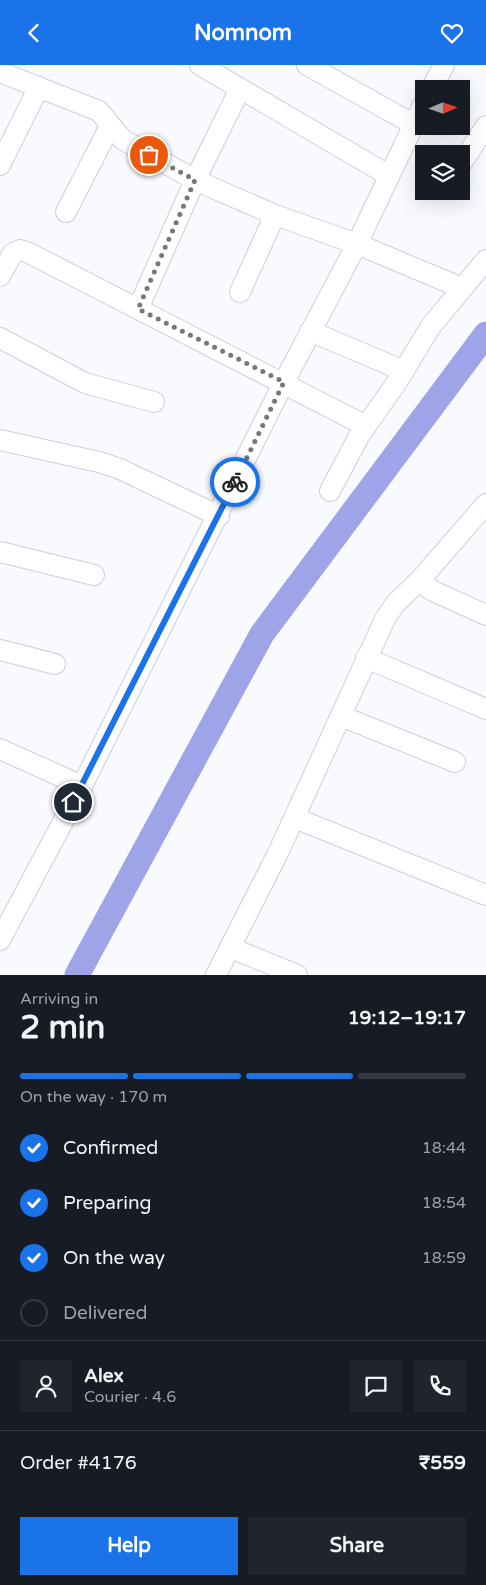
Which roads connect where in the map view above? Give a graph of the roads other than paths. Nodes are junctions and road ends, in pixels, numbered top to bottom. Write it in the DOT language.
graph roads {
  1 [pos="200,65"];
  2 [pos="307,65"];
  3 [pos="444,65"];
  4 [pos="10,71"];
  5 [pos="436,80"];
  6 [pos="39,87"];
  7 [pos="240,89"];
  8 [pos="415,121"];
  9 [pos="110,125"];
  10 [pos="413,125"];
  11 [pos="486,127"];
  12 [pos="470,151"];
  13 [pos="0,165"];
  14 [pos="388,175"];
  15 [pos="195,180"];
  16 [pos="66,212"];
  17 [pos="275,215"];
  18 [pos="357,244"];
  19 [pos="486,260"];
  20 [pos="0,276"];
  21 [pos="462,288"];
  22 [pos="240,292"];
  23 [pos="138,309"];
  24 [pos="310,331"];
  25 [pos="0,338"];
  26 [pos="404,371"];
  27 [pos="284,382"];
  28 [pos="154,402"];
  29 [pos="366,426"];
  30 [pos="0,439"];
  31 [pos="330,491"];
  32 [pos="484,509"];
  33 [pos="219,515"];
  34 [pos="0,552"];
  35 [pos="94,575"];
  36 [pos="419,581"];
  37 [pos="486,615"];
  38 [pos="0,651"];
  39 [pos="366,658"];
  40 [pos="55,664"];
  41 [pos="486,709"];
  42 [pos="341,716"];
  43 [pos="0,749"];
  44 [pos="455,762"];
  45 [pos="82,786"];
  46 [pos="295,818"];
  47 [pos="486,895"];
  48 [pos="0,940"];
  49 [pos="231,948"];
  50 [pos="293,974"];
  51 [pos="216,975"];
  1 -- 7 [label="street"];
  2 -- 10 [label="street"];
  3 -- 5 [label="street"];
  4 -- 6 [label="street"];
  6 -- 9 [label="street"];
  6 -- 13 [label="street"];
  7 -- 14 [label="street"];
  7 -- 15 [label="street"];
  8 -- 10 [label="street"];
  9 -- 15 [label="street"];
  9 -- 16 [label="street"];
  10 -- 14 [label="street"];
  11 -- 12 [label="street"];
  14 -- 18 [label="street"];
  15 -- 17 [label="street"];
  15 -- 23 [label="street"];
  17 -- 18 [label="street"];
  17 -- 22 [label="street"];
  18 -- 21 [label="street"];
  18 -- 24 [label="street"];
  19 -- 21 [label="street"];
  20 -- 23 [label="street"];
  21 -- 26 [label="street"];
  23 -- 27 [label="street"];
  24 -- 26 [label="street"];
  24 -- 27 [label="street"];
  25 -- 28 [label="street"];
  26 -- 29 [label="street"];
  27 -- 29 [label="street"];
  27 -- 33 [label="street"];
  29 -- 31 [label="street"];
  30 -- 33 [label="street"];
  32 -- 36 [label="street"];
  33 -- 45 [label="street"];
  34 -- 35 [label="street"];
  36 -- 37 [label="street"];
  36 -- 39 [label="street"];
  38 -- 40 [label="street"];
  39 -- 41 [label="street"];
  39 -- 42 [label="street"];
  42 -- 44 [label="street"];
  42 -- 46 [label="street"];
  43 -- 45 [label="street"];
  45 -- 48 [label="street"];
  46 -- 47 [label="street"];
  46 -- 49 [label="street"];
  49 -- 50 [label="street"];
  49 -- 51 [label="street"];
}
